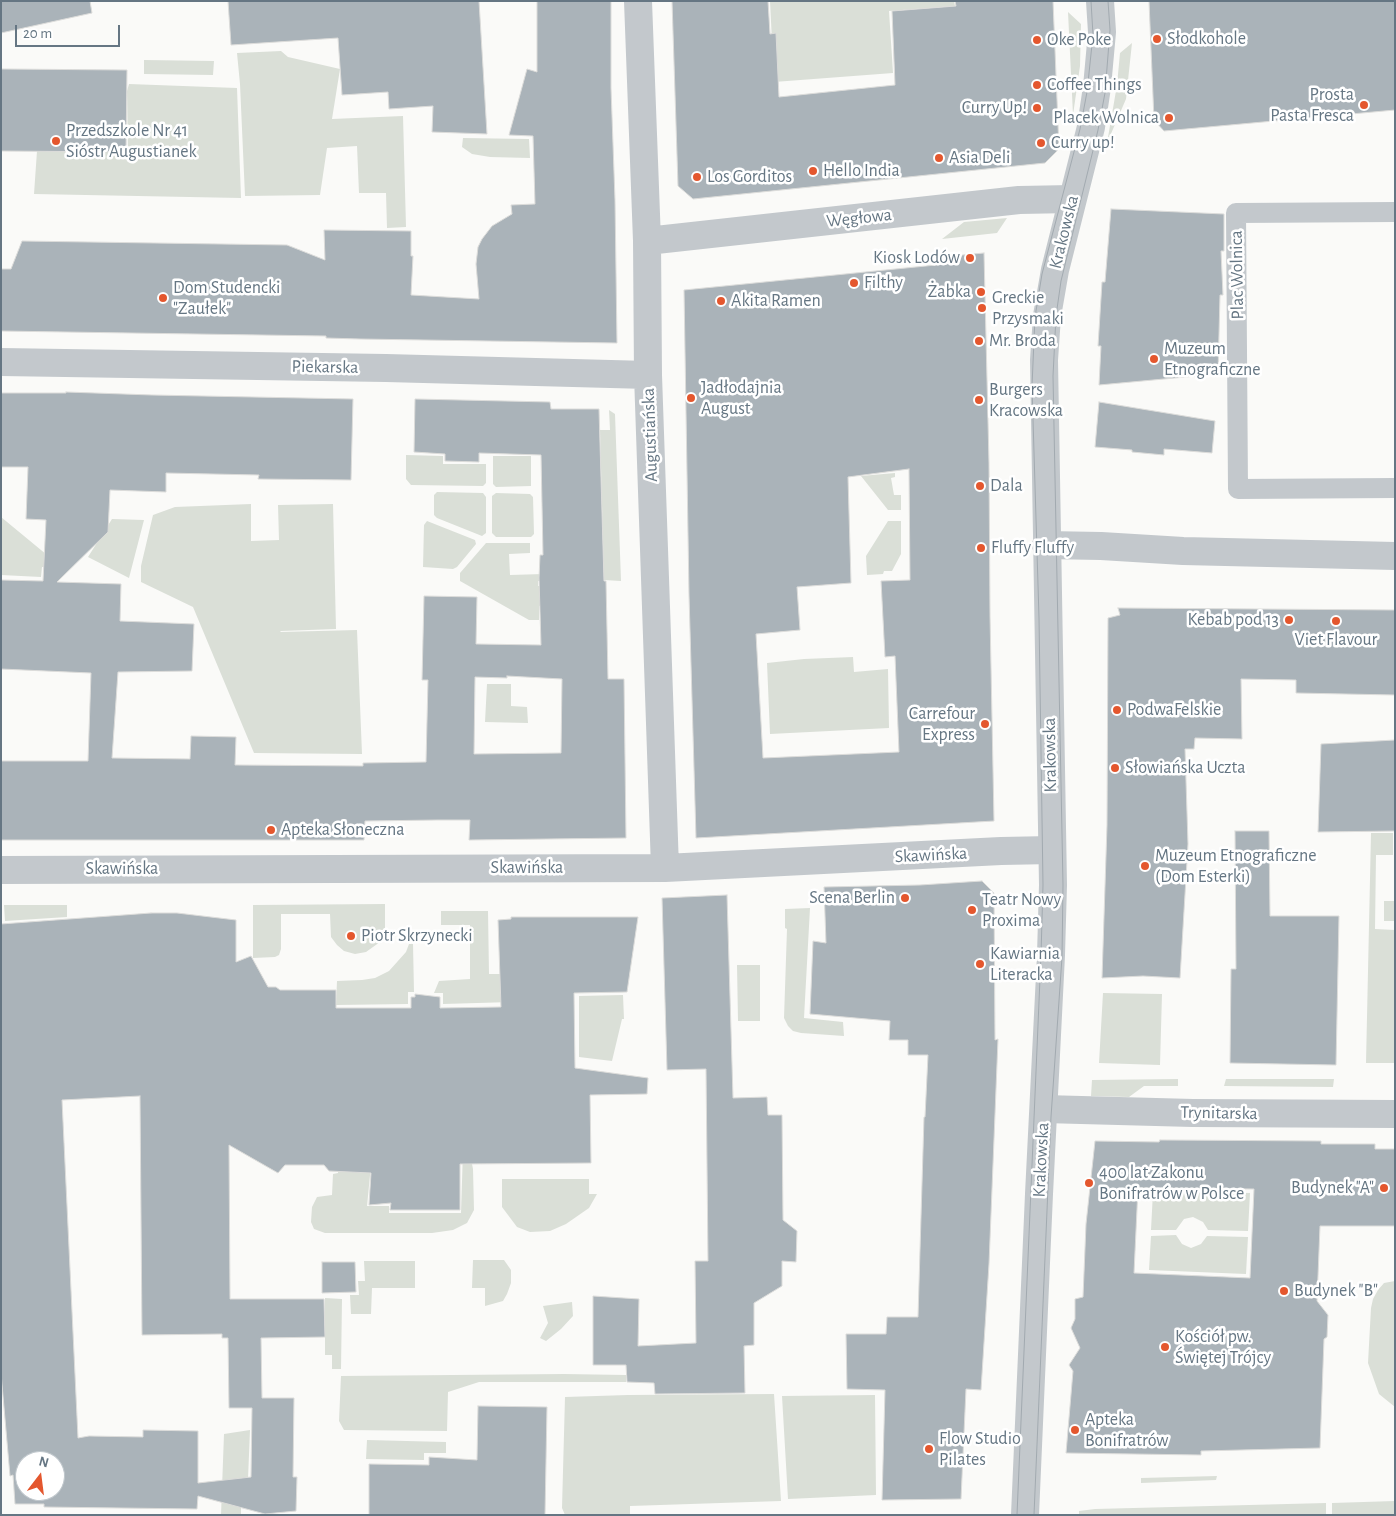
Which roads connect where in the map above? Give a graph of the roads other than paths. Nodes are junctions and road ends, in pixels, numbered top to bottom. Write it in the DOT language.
graph roads {
  1 [pos="638,1"];
  2 [pos="1100,1"];
  3 [pos="1072,199"];
  4 [pos="1395,212"];
  5 [pos="647,241"];
  6 [pos="1,362"];
  7 [pos="648,375"];
  8 [pos="1395,488"];
  9 [pos="1046,546"];
  10 [pos="1395,556"];
  11 [pos="1052,850"];
  12 [pos="665,868"];
  13 [pos="1,870"];
  14 [pos="1044,1109"];
  15 [pos="1395,1114"];
  16 [pos="1026,1515"];
  1 -- 5 [label="street, Augustiańska"];
  2 -- 3 [label="street, Krakowska"];
  3 -- 5 [label="street, Węgłowa"];
  3 -- 9 [label="street, Krakowska"];
  4 -- 8 [label="street, Plac Wolnica"];
  5 -- 7 [label="street, Augustiańska"];
  6 -- 7 [label="street, Piekarska"];
  7 -- 12 [label="street, Augustiańska"];
  9 -- 10 [label="street"];
  9 -- 11 [label="street, Krakowska"];
  11 -- 12 [label="street, Skawińska"];
  11 -- 14 [label="street, Krakowska"];
  12 -- 13 [label="street, Skawińska"];
  14 -- 15 [label="street, Trynitarska"];
  14 -- 16 [label="street, Krakowska"];
}
